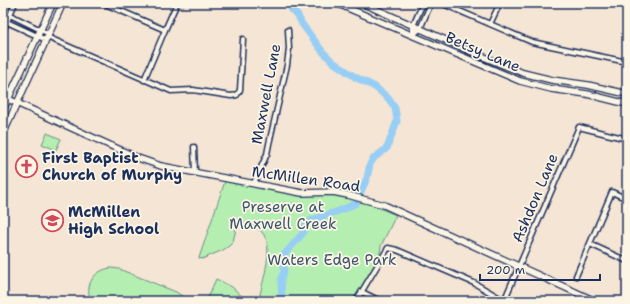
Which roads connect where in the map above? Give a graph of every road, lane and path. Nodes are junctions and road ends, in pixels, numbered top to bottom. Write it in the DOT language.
graph roads {
  1 [pos="15,3"];
  2 [pos="53,3"];
  3 [pos="63,3"];
  4 [pos="103,3"];
  5 [pos="177,3"];
  6 [pos="336,3"];
  7 [pos="362,3"];
  8 [pos="423,3"];
  9 [pos="431,3"];
  10 [pos="441,3"];
  11 [pos="500,3"];
  12 [pos="614,3"];
  13 [pos="627,6"];
  14 [pos="10,15"];
  15 [pos="8,22"];
  16 [pos="490,24"];
  17 [pos="413,26"];
  18 [pos="420,29"];
  19 [pos="41,30"];
  20 [pos="165,30"];
  21 [pos="288,30"];
  22 [pos="3,31"];
  23 [pos="413,35"];
  24 [pos="38,36"];
  25 [pos="47,37"];
  26 [pos="243,39"];
  27 [pos="627,62"];
  28 [pos="144,80"];
  29 [pos="627,94"];
  30 [pos="8,99"];
  31 [pos="17,103"];
  32 [pos="627,104"];
  33 [pos="3,110"];
  34 [pos="3,134"];
  35 [pos="627,139"];
  36 [pos="194,147"];
  37 [pos="195,173"];
  38 [pos="254,183"];
  39 [pos="627,199"];
  40 [pos="590,244"];
  41 [pos="627,261"];
  42 [pos="519,267"];
  43 [pos="576,276"];
  44 [pos="362,292"];
  45 [pos="356,301"];
  46 [pos="380,301"];
  47 [pos="504,301"];
  48 [pos="594,301"];
  1 -- 14 [label="street"];
  2 -- 19 [label="main road"];
  3 -- 25 [label="main road"];
  4 -- 20 [label="street"];
  5 -- 20 [label="street"];
  6 -- 23 [label="main road, Betsy Lane"];
  7 -- 17 [label="main road, Betsy Lane"];
  8 -- 17 [label="street"];
  9 -- 18 [label="street"];
  10 -- 16 [label="street"];
  11 -- 16 [label="street"];
  12 -- 13 [label="street"];
  14 -- 15 [label="street"];
  14 -- 19 [label="street"];
  15 -- 22 [label="street"];
  15 -- 24 [label="street"];
  16 -- 27 [label="street"];
  17 -- 18 [label="main road, Betsy Lane"];
  17 -- 23 [label="street"];
  18 -- 23 [label="street"];
  18 -- 29 [label="main road, Betsy Lane"];
  19 -- 24 [label="main road"];
  19 -- 25 [label="street"];
  20 -- 28 [label="street"];
  21 -- 38 [label="street, Maxwell Lane"];
  23 -- 32 [label="main road, Betsy Lane"];
  24 -- 25 [label="street"];
  24 -- 30 [label="main road"];
  25 -- 28 [label="street"];
  25 -- 31 [label="main road"];
  26 -- 28 [label="street"];
  30 -- 31 [label="main road, McMillen Road"];
  30 -- 33 [label="main road"];
  31 -- 34 [label="main road"];
  31 -- 37 [label="main road, McMillen Road"];
  35 -- 42 [label="street, Ashdon Lane"];
  36 -- 37 [label="street"];
  37 -- 38 [label="main road, McMillen Road"];
  38 -- 42 [label="main road, McMillen Road"];
  39 -- 40 [label="street"];
  40 -- 41 [label="street"];
  40 -- 43 [label="street"];
  42 -- 47 [label="street, Ashdon Lane"];
  42 -- 48 [label="main road, McMillen Road"];
  44 -- 45 [label="street"];
  44 -- 46 [label="street"];
  44 -- 47 [label="street"];
}
